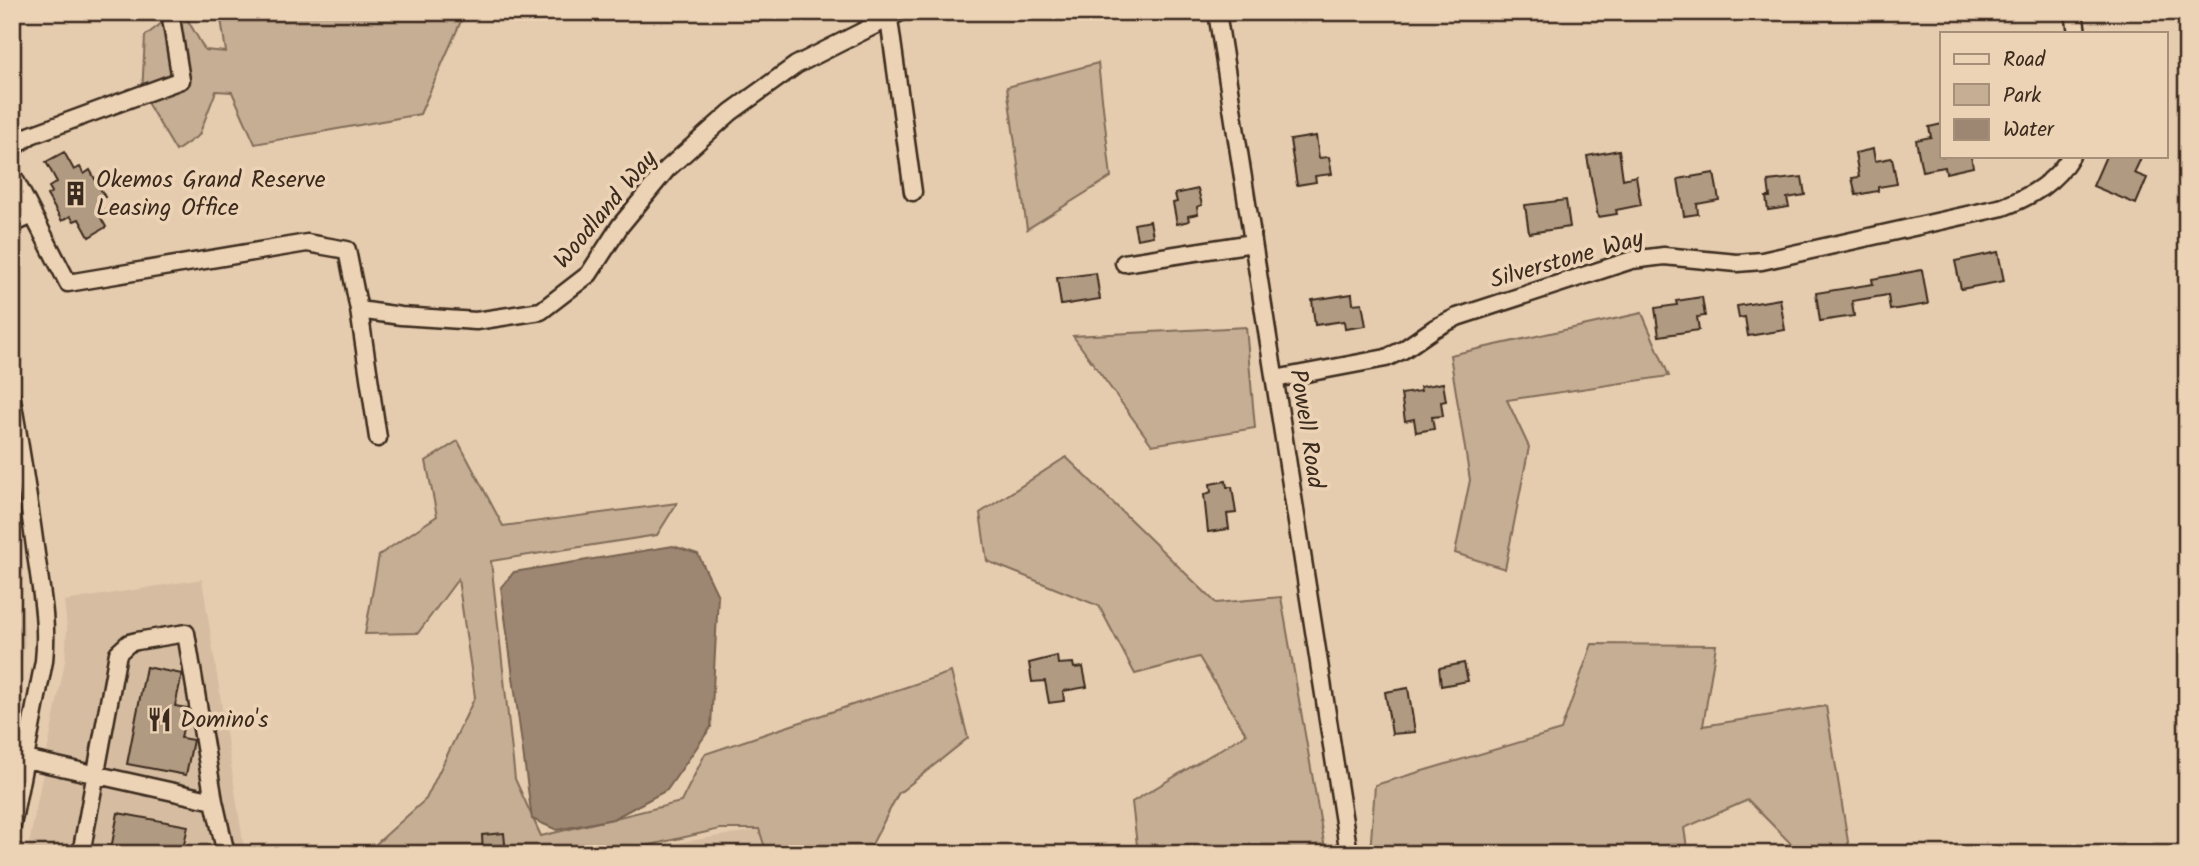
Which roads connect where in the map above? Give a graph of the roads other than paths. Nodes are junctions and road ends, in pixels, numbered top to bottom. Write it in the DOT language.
graph roads {
  1 [pos="170,12"];
  2 [pos="1217,12"];
  3 [pos="2074,12"];
  4 [pos="893,14"];
  5 [pos="2077,32"];
  6 [pos="12,148"];
  7 [pos="2070,158"];
  8 [pos="12,174"];
  9 [pos="913,192"];
  10 [pos="33,215"];
  11 [pos="12,224"];
  12 [pos="1253,243"];
  13 [pos="1124,263"];
  14 [pos="359,310"];
  15 [pos="1275,379"];
  16 [pos="12,399"];
  17 [pos="378,438"];
  18 [pos="19,757"];
  19 [pos="96,773"];
  20 [pos="214,801"];
  21 [pos="12,825"];
  22 [pos="81,854"];
  23 [pos="226,854"];
  24 [pos="1349,854"];
  1 -- 6 [label="street"];
  2 -- 12 [label="street, Powell Road"];
  3 -- 5 [label="street"];
  4 -- 9 [label="street"];
  4 -- 14 [label="street, Woodland Way"];
  7 -- 15 [label="street, Silverstone Way"];
  8 -- 10 [label="street"];
  10 -- 11 [label="street"];
  10 -- 14 [label="street"];
  12 -- 13 [label="street"];
  12 -- 15 [label="street, Powell Road"];
  14 -- 17 [label="street"];
  15 -- 24 [label="street, Powell Road"];
  16 -- 18 [label="street"];
  18 -- 19 [label="street"];
  18 -- 21 [label="street"];
  19 -- 20 [label="street"];
  19 -- 20 [label="street"];
  19 -- 22 [label="street"];
  20 -- 23 [label="street"];
}
